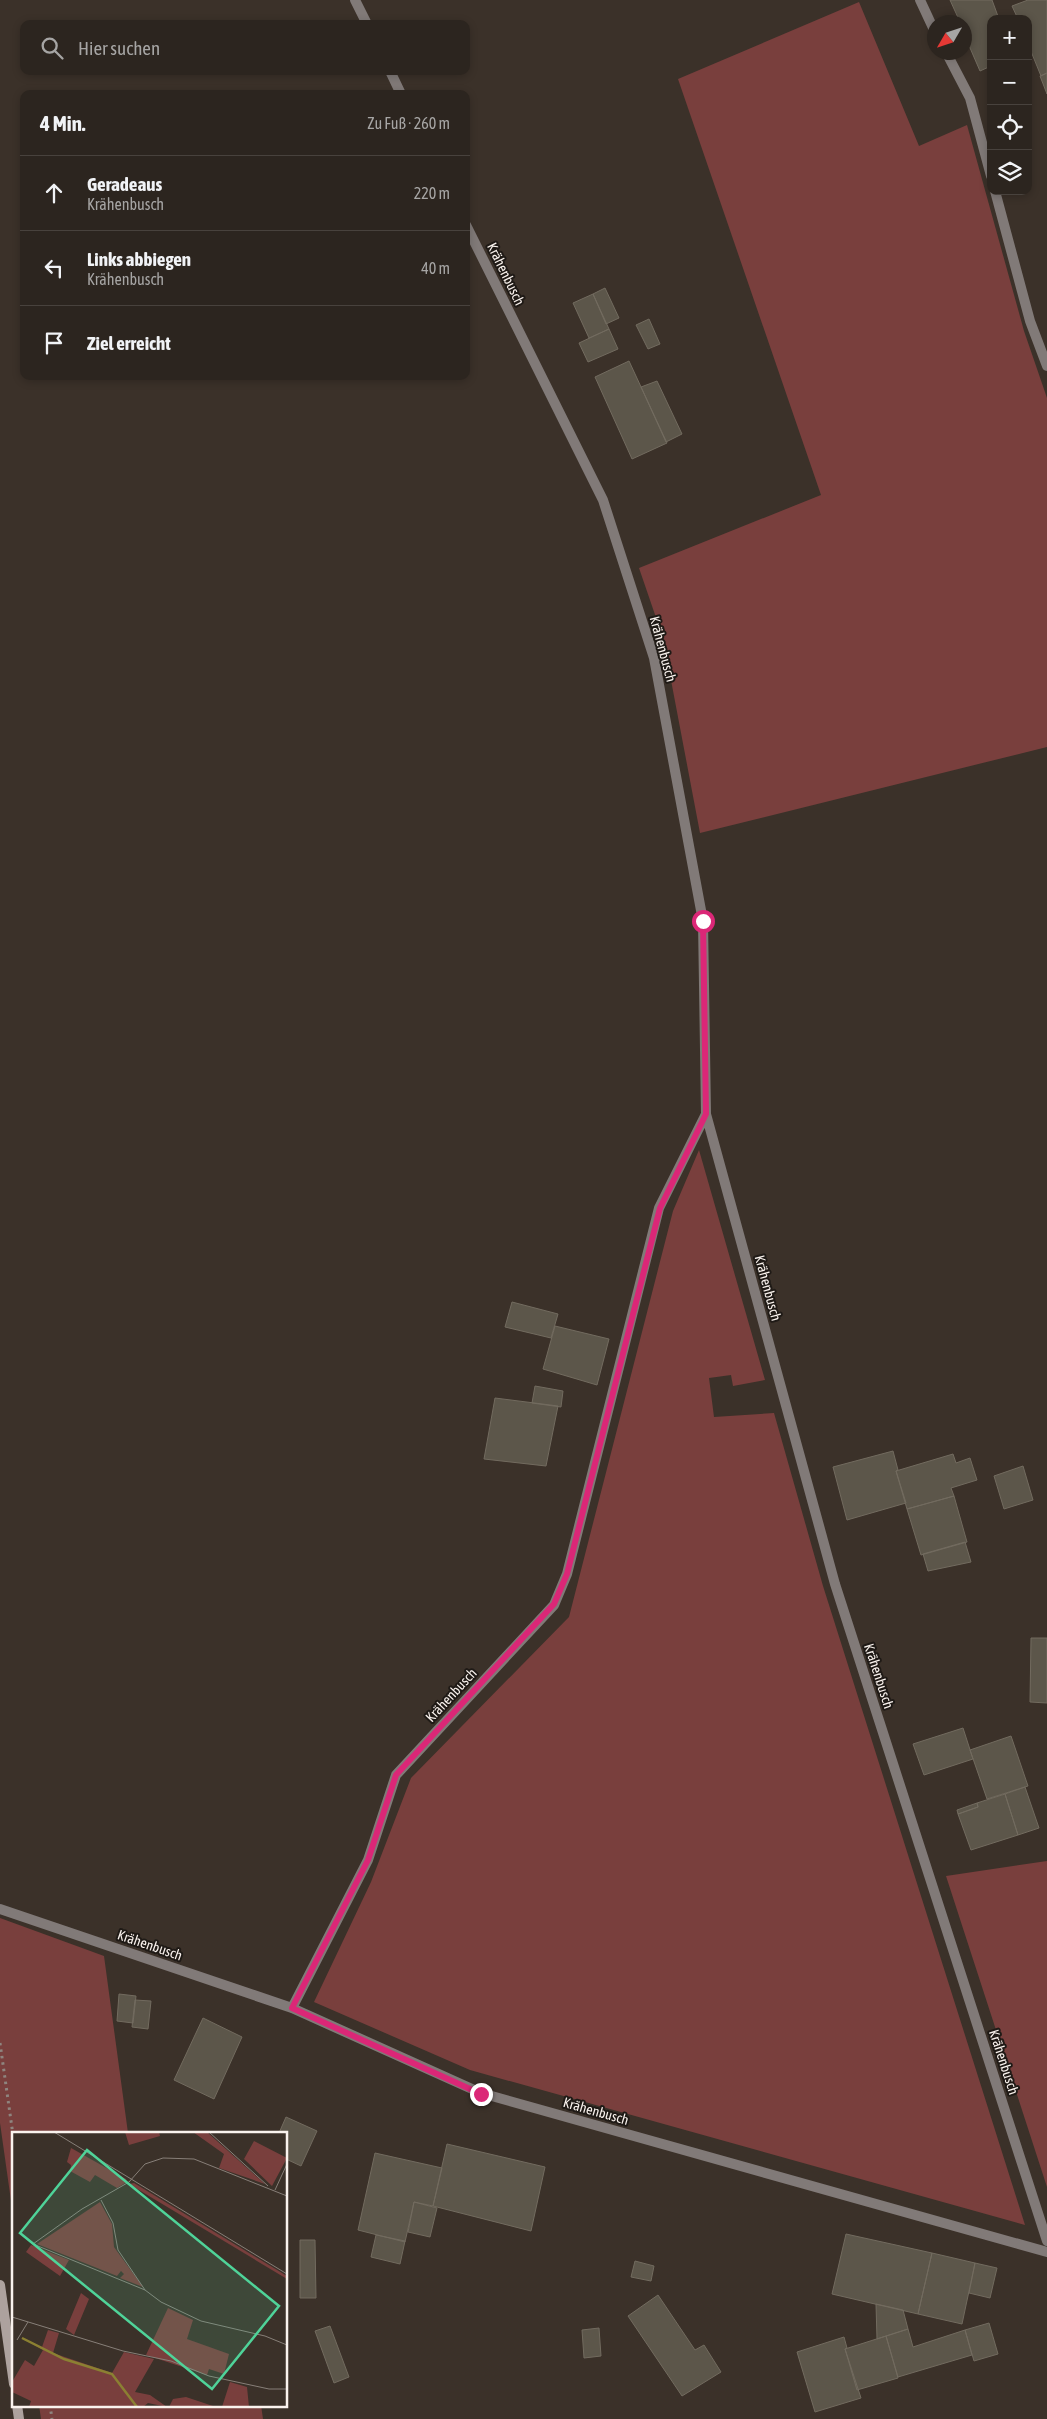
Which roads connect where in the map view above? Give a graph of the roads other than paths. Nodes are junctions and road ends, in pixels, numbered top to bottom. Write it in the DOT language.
graph roads {
  1 [pos="355,0"];
  2 [pos="920,0"];
  3 [pos="927,15"];
  4 [pos="365,20"];
  5 [pos="950,60"];
  6 [pos="392,75"];
  7 [pos="399,90"];
  8 [pos="987,161"];
  9 [pos="996,195"];
  10 [pos="470,233"];
  11 [pos="1047,366"];
  12 [pos="706,1114"];
  13 [pos="0,1909"];
  14 [pos="292,2008"];
  15 [pos="1047,2241"];
  16 [pos="1047,2252"];
  17 [pos="0,2285"];
  18 [pos="12,2370"];
  19 [pos="17,2406"];
  20 [pos="19,2419"];
  1 -- 4 [label="street"];
  2 -- 3 [label="street"];
  5 -- 8 [label="street"];
  6 -- 7 [label="street"];
  9 -- 11 [label="street"];
  10 -- 12 [label="street, Krähenbusch"];
  12 -- 14 [label="street, Krähenbusch"];
  12 -- 15 [label="street, Krähenbusch"];
  13 -- 14 [label="street, Krähenbusch"];
  14 -- 16 [label="street, Krähenbusch"];
  17 -- 18 [label="street"];
  19 -- 20 [label="street"];
}
